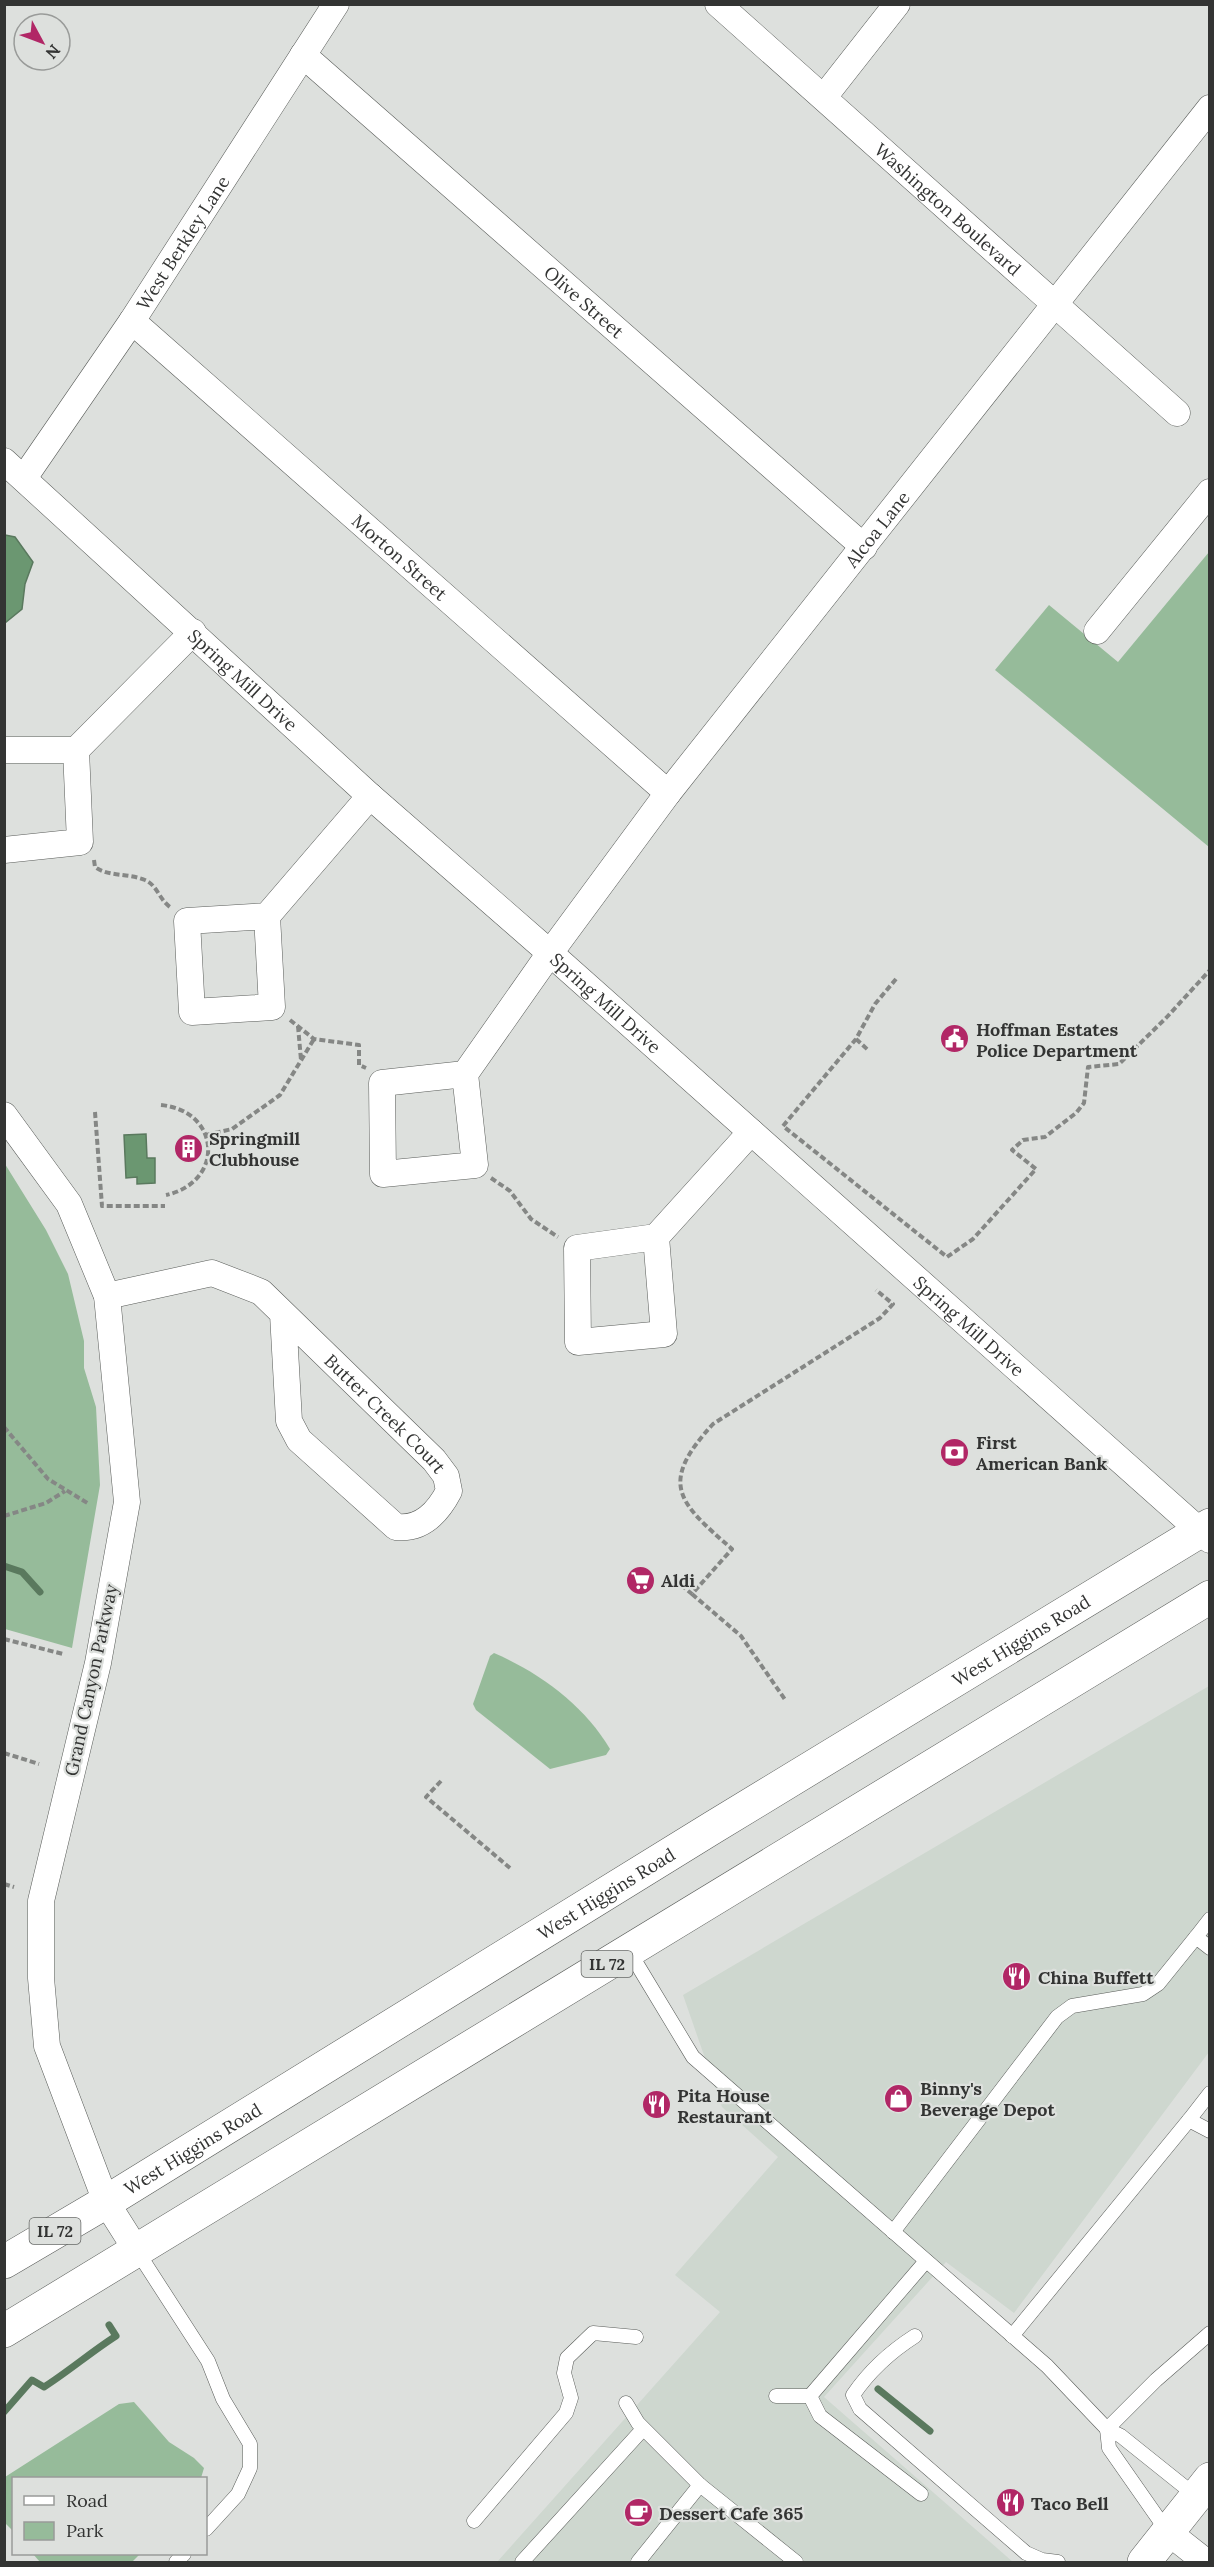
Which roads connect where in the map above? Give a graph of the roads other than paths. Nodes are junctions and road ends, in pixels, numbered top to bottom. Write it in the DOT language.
graph roads {
  1 [pos="336,4"];
  2 [pos="718,4"];
  3 [pos="897,4"];
  4 [pos="303,55"];
  5 [pos="824,98"];
  6 [pos="1209,108"];
  7 [pos="1053,305"];
  8 [pos="132,321"];
  9 [pos="1177,414"];
  10 [pos="4,461"];
  11 [pos="24,478"];
  12 [pos="1209,492"];
  13 [pos="864,547"];
  14 [pos="193,632"];
  15 [pos="1097,632"];
  16 [pos="4,750"];
  17 [pos="76,750"];
  18 [pos="668,793"];
  19 [pos="370,796"];
  20 [pos="4,850"];
  21 [pos="267,915"];
  22 [pos="550,953"];
  23 [pos="465,1074"];
  24 [pos="4,1115"];
  25 [pos="751,1132"];
  26 [pos="656,1237"];
  27 [pos="107,1296"];
  28 [pos="283,1314"];
  29 [pos="1206,1532"];
  30 [pos="1209,1597"];
  31 [pos="1209,1919"];
  32 [pos="1196,1937"];
  33 [pos="1209,1948"];
  34 [pos="629,1951"];
  35 [pos="1209,2093"];
  36 [pos="1189,2120"];
  37 [pos="1209,2131"];
  38 [pos="106,2202"];
  39 [pos="893,2232"];
  40 [pos="137,2252"];
  41 [pos="926,2261"];
  42 [pos="4,2262"];
  43 [pos="4,2331"];
  44 [pos="1209,2333"];
  45 [pos="915,2336"];
  46 [pos="1012,2336"];
  47 [pos="636,2337"];
  48 [pos="810,2396"];
  49 [pos="776,2397"];
  50 [pos="626,2403"];
  51 [pos="643,2429"];
  52 [pos="1107,2429"];
  53 [pos="700,2485"];
  54 [pos="921,2494"];
  55 [pos="1205,2494"];
  56 [pos="474,2521"];
  57 [pos="207,2528"];
  58 [pos="1168,2532"];
  59 [pos="522,2562"];
  60 [pos="638,2562"];
  61 [pos="796,2562"];
  62 [pos="1058,2562"];
  63 [pos="1144,2562"];
  64 [pos="1206,2562"];
  1 -- 4 [label="street, West Berkley Lane"];
  2 -- 5 [label="street, Washington Boulevard"];
  3 -- 5 [label="street"];
  4 -- 8 [label="street, West Berkley Lane"];
  4 -- 13 [label="street, Olive Street"];
  5 -- 7 [label="street, Washington Boulevard"];
  6 -- 7 [label="street, Alcoa Lane"];
  7 -- 9 [label="street, Washington Boulevard"];
  7 -- 13 [label="street, Alcoa Lane"];
  8 -- 11 [label="street, West Berkley Lane"];
  8 -- 18 [label="street, Morton Street"];
  10 -- 11 [label="street, Spring Mill Drive"];
  11 -- 14 [label="street, Spring Mill Drive"];
  12 -- 15 [label="street"];
  13 -- 18 [label="street, Alcoa Lane"];
  14 -- 17 [label="street"];
  14 -- 19 [label="street, Spring Mill Drive"];
  16 -- 17 [label="street"];
  17 -- 20 [label="street"];
  18 -- 22 [label="street, Alcoa Lane"];
  19 -- 21 [label="street"];
  19 -- 22 [label="street, Spring Mill Drive"];
  21 -- 21 [label="street"];
  22 -- 23 [label="street, Alcoa Lane"];
  22 -- 25 [label="street, Spring Mill Drive"];
  23 -- 23 [label="street"];
  24 -- 27 [label="street, Grand Canyon Parkway"];
  25 -- 26 [label="street"];
  25 -- 29 [label="street, Spring Mill Drive"];
  26 -- 26 [label="street"];
  27 -- 28 [label="street, Butter Creek Court"];
  27 -- 38 [label="street, Grand Canyon Parkway"];
  28 -- 28 [label="street, Butter Creek Court"];
  29 -- 38 [label="main road, West Higgins Road / IL 72"];
  30 -- 34 [label="main road, IL 72"];
  31 -- 32 [label="lane"];
  32 -- 33 [label="lane"];
  32 -- 39 [label="lane"];
  34 -- 39 [label="lane"];
  34 -- 40 [label="main road, IL 72"];
  35 -- 36 [label="lane"];
  36 -- 37 [label="lane"];
  36 -- 46 [label="lane"];
  38 -- 40 [label="street, Grand Canyon Parkway"];
  38 -- 42 [label="main road, West Higgins Road / IL 72"];
  39 -- 41 [label="lane"];
  40 -- 43 [label="main road, IL 72"];
  40 -- 57 [label="lane"];
  41 -- 46 [label="lane"];
  41 -- 48 [label="lane"];
  44 -- 52 [label="lane"];
  45 -- 62 [label="lane"];
  46 -- 52 [label="lane"];
  47 -- 56 [label="lane"];
  48 -- 49 [label="lane"];
  48 -- 54 [label="lane"];
  50 -- 51 [label="lane"];
  51 -- 53 [label="lane"];
  51 -- 59 [label="lane"];
  52 -- 55 [label="lane"];
  52 -- 58 [label="lane"];
  53 -- 60 [label="lane"];
  53 -- 61 [label="lane"];
  55 -- 58 [label="main road"];
  58 -- 63 [label="main road"];
  58 -- 64 [label="street"];
}
